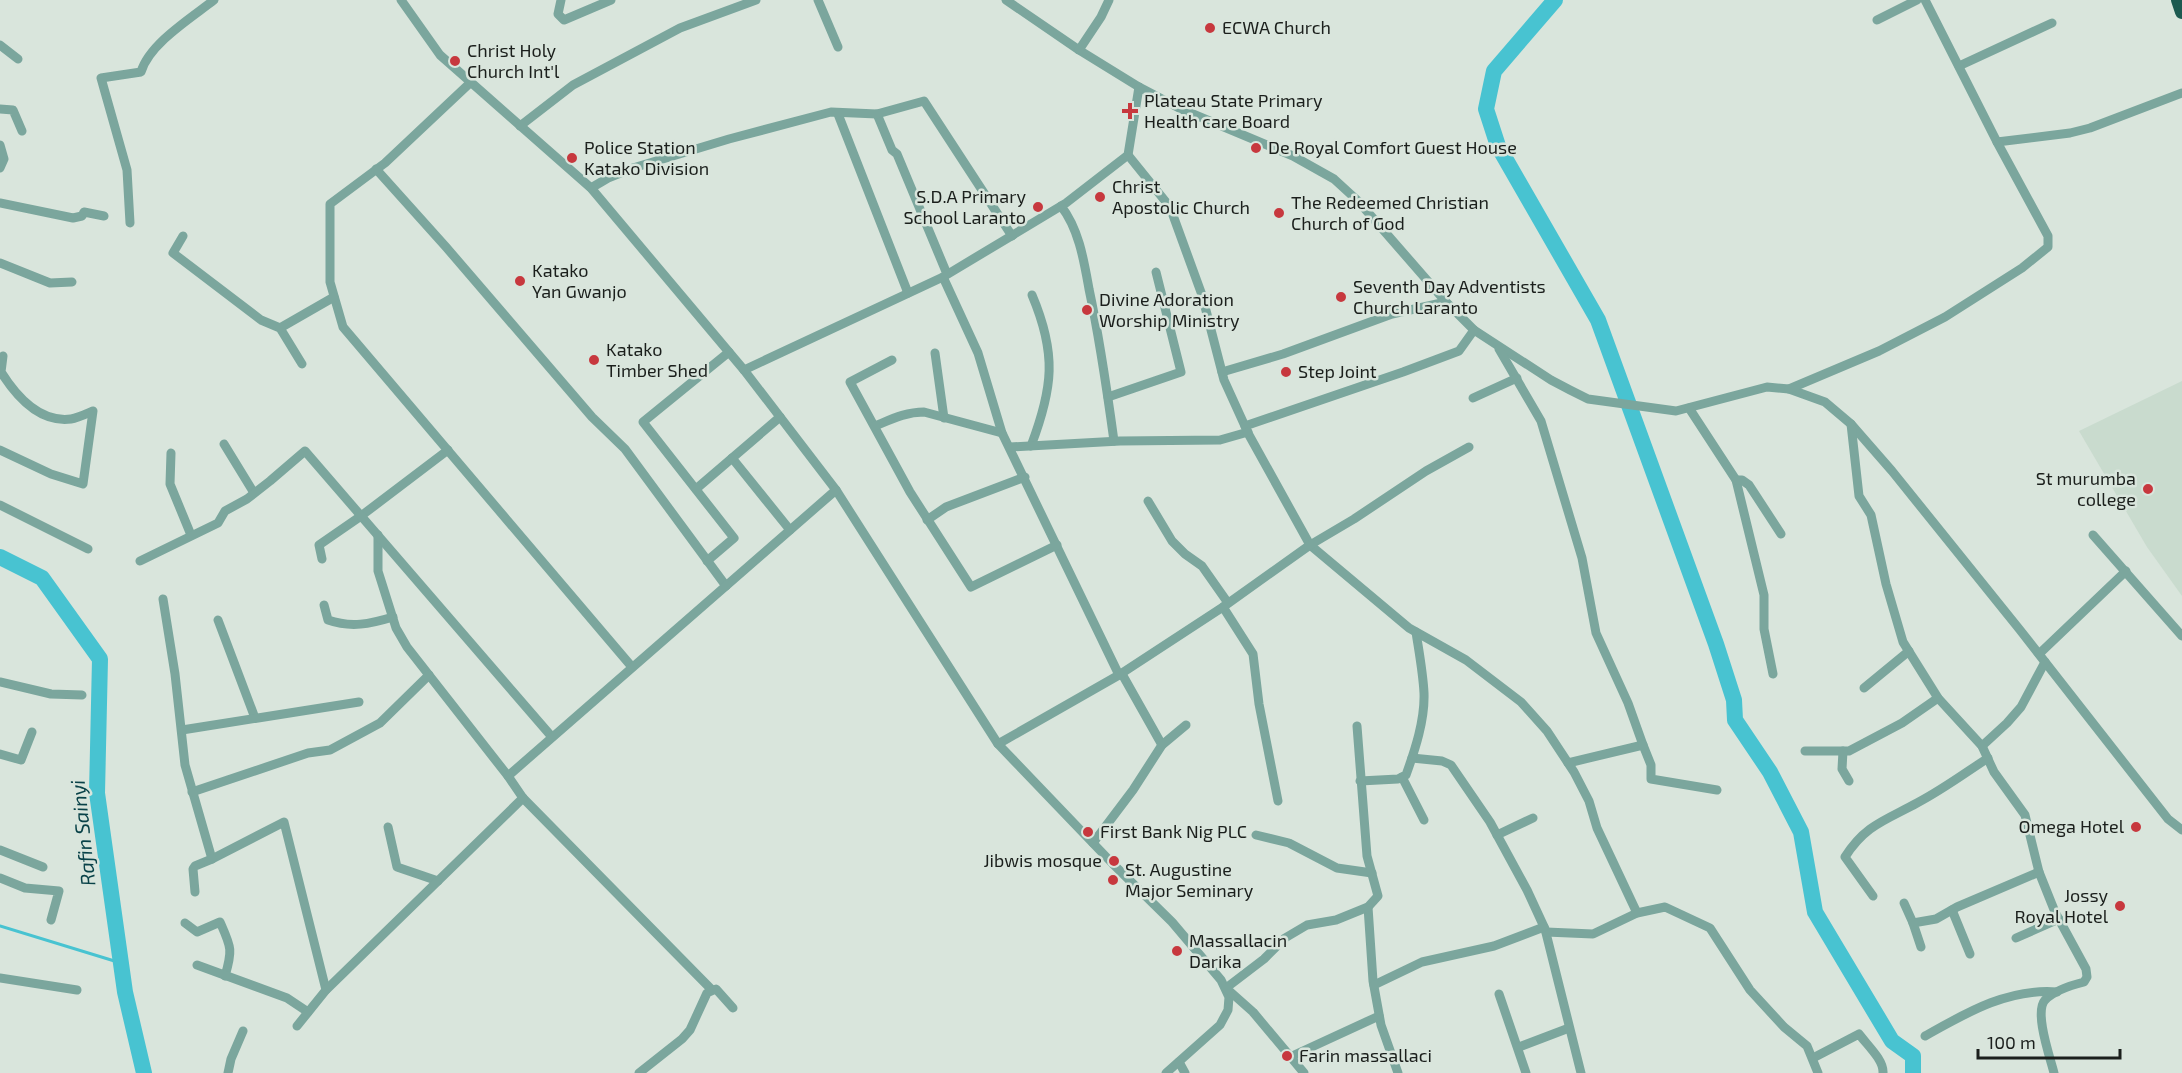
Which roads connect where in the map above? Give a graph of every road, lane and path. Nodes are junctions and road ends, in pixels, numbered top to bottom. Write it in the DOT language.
graph roads {
  1 [pos="213,0"];
  2 [pos="401,0"];
  3 [pos="561,0"];
  4 [pos="611,0"];
  5 [pos="756,0"];
  6 [pos="818,0"];
  7 [pos="1006,0"];
  8 [pos="1109,0"];
  9 [pos="1917,0"];
  10 [pos="1925,0"];
  11 [pos="2178,0"];
  12 [pos="2182,12"];
  13 [pos="1877,20"];
  14 [pos="2052,23"];
  15 [pos="0,45"];
  16 [pos="838,46"];
  17 [pos="1079,50"];
  18 [pos="18,59"];
  19 [pos="1959,66"];
  20 [pos="470,83"];
  21 [pos="1139,87"];
  22 [pos="2182,93"];
  23 [pos="0,109"];
  24 [pos="838,114"];
  25 [pos="877,114"];
  26 [pos="520,126"];
  27 [pos="22,131"];
  28 [pos="1997,142"];
  29 [pos="0,145"];
  30 [pos="1128,155"];
  31 [pos="0,168"];
  32 [pos="376,169"];
  33 [pos="591,188"];
  34 [pos="0,203"];
  35 [pos="1061,206"];
  36 [pos="104,216"];
  37 [pos="130,223"];
  38 [pos="183,236"];
  39 [pos="1012,236"];
  40 [pos="0,263"];
  41 [pos="1156,272"];
  42 [pos="945,276"];
  43 [pos="72,282"];
  44 [pos="908,293"];
  45 [pos="1032,295"];
  46 [pos="334,297"];
  47 [pos="1446,302"];
  48 [pos="280,328"];
  49 [pos="1474,330"];
  50 [pos="1498,347"];
  51 [pos="729,352"];
  52 [pos="935,353"];
  53 [pos="3,356"];
  54 [pos="892,360"];
  55 [pos="302,364"];
  56 [pos="744,370"];
  57 [pos="1222,372"];
  58 [pos="1517,378"];
  59 [pos="1789,389"];
  60 [pos="1108,397"];
  61 [pos="1473,398"];
  62 [pos="1689,408"];
  63 [pos="780,417"];
  64 [pos="944,418"];
  65 [pos="1851,424"];
  66 [pos="875,426"];
  67 [pos="1247,429"];
  68 [pos="1002,433"];
  69 [pos="1114,441"];
  70 [pos="224,444"];
  71 [pos="1031,446"];
  72 [pos="1011,447"];
  73 [pos="1470,447"];
  74 [pos="0,450"];
  75 [pos="448,450"];
  76 [pos="171,453"];
  77 [pos="732,458"];
  78 [pos="1025,477"];
  79 [pos="1736,480"];
  80 [pos="696,489"];
  81 [pos="836,490"];
  82 [pos="254,493"];
  83 [pos="1148,501"];
  84 [pos="0,505"];
  85 [pos="362,516"];
  86 [pos="927,520"];
  87 [pos="790,530"];
  88 [pos="1781,534"];
  89 [pos="191,535"];
  90 [pos="378,535"];
  91 [pos="2093,535"];
  92 [pos="1057,545"];
  93 [pos="1310,545"];
  94 [pos="88,549"];
  95 [pos="322,558"];
  96 [pos="140,561"];
  97 [pos="707,561"];
  98 [pos="2126,571"];
  99 [pos="726,586"];
  100 [pos="163,599"];
  101 [pos="1225,605"];
  102 [pos="324,606"];
  103 [pos="393,618"];
  104 [pos="218,620"];
  105 [pos="1416,632"];
  106 [pos="2182,636"];
  107 [pos="1909,651"];
  108 [pos="2042,658"];
  109 [pos="632,667"];
  110 [pos="1120,674"];
  111 [pos="1773,674"];
  112 [pos="429,675"];
  113 [pos="0,682"];
  114 [pos="1864,688"];
  115 [pos="82,695"];
  116 [pos="1938,698"];
  117 [pos="359,702"];
  118 [pos="255,718"];
  119 [pos="1186,725"];
  120 [pos="1357,726"];
  121 [pos="182,730"];
  122 [pos="32,732"];
  123 [pos="552,737"];
  124 [pos="998,744"];
  125 [pos="1162,745"];
  126 [pos="1642,745"];
  127 [pos="1982,746"];
  128 [pos="1805,751"];
  129 [pos="1843,751"];
  130 [pos="0,754"];
  131 [pos="1412,758"];
  132 [pos="1988,758"];
  133 [pos="1568,763"];
  134 [pos="508,776"];
  135 [pos="1402,777"];
  136 [pos="1360,781"];
  137 [pos="1849,781"];
  138 [pos="1718,790"];
  139 [pos="192,792"];
  140 [pos="523,798"];
  141 [pos="1278,801"];
  142 [pos="1533,818"];
  143 [pos="1424,820"];
  144 [pos="388,827"];
  145 [pos="2182,830"];
  146 [pos="1256,835"];
  147 [pos="1497,835"];
  148 [pos="1093,843"];
  149 [pos="0,850"];
  150 [pos="212,859"];
  151 [pos="43,867"];
  152 [pos="2039,872"];
  153 [pos="1372,873"];
  154 [pos="0,878"];
  155 [pos="438,881"];
  156 [pos="195,892"];
  157 [pos="1872,896"];
  158 [pos="1904,903"];
  159 [pos="1368,907"];
  160 [pos="1952,910"];
  161 [pos="1637,913"];
  162 [pos="2059,919"];
  163 [pos="51,920"];
  164 [pos="185,923"];
  165 [pos="1913,923"];
  166 [pos="1545,929"];
  167 [pos="2016,938"];
  168 [pos="1921,947"];
  169 [pos="1970,954"];
  170 [pos="197,965"];
  171 [pos="225,975"];
  172 [pos="0,978"];
  173 [pos="1374,985"];
  174 [pos="1226,988"];
  175 [pos="77,990"];
  176 [pos="326,990"];
  177 [pos="711,990"];
  178 [pos="2059,992"];
  179 [pos="1499,994"];
  180 [pos="733,1008"];
  181 [pos="308,1012"];
  182 [pos="1379,1016"];
  183 [pos="297,1026"];
  184 [pos="1569,1028"];
  185 [pos="243,1031"];
  186 [pos="1925,1036"];
  187 [pos="1519,1047"];
  188 [pos="1290,1057"];
  189 [pos="1813,1058"];
  190 [pos="1179,1062"];
  191 [pos="228,1073"];
  192 [pos="639,1073"];
  193 [pos="1166,1073"];
  194 [pos="1185,1073"];
  195 [pos="1304,1073"];
  196 [pos="1398,1073"];
  197 [pos="1526,1073"];
  198 [pos="1581,1073"];
  199 [pos="1818,1073"];
  200 [pos="1883,1073"];
  201 [pos="2054,1073"];
  1 -- 37 [label="street"];
  2 -- 20 [label="street"];
  3 -- 4 [label="street"];
  5 -- 26 [label="street"];
  6 -- 16 [label="street"];
  7 -- 17 [label="street"];
  8 -- 17 [label="street"];
  9 -- 13 [label="street"];
  10 -- 19 [label="street"];
  11 -- 12 [label="highway"];
  14 -- 19 [label="street"];
  15 -- 18 [label="street"];
  17 -- 21 [label="street"];
  19 -- 28 [label="street"];
  20 -- 26 [label="street"];
  20 -- 32 [label="street"];
  21 -- 30 [label="street"];
  21 -- 47 [label="street"];
  22 -- 28 [label="street"];
  23 -- 27 [label="street"];
  24 -- 25 [label="street"];
  24 -- 33 [label="street"];
  24 -- 44 [label="street"];
  25 -- 39 [label="street"];
  25 -- 42 [label="street"];
  26 -- 33 [label="street"];
  28 -- 59 [label="street"];
  29 -- 31 [label="street"];
  30 -- 35 [label="street"];
  30 -- 57 [label="street"];
  32 -- 46 [label="street"];
  32 -- 97 [label="street"];
  33 -- 51 [label="street"];
  34 -- 36 [label="street"];
  35 -- 39 [label="street"];
  35 -- 60 [label="street"];
  38 -- 48 [label="street"];
  39 -- 42 [label="street"];
  40 -- 43 [label="street"];
  41 -- 60 [label="street"];
  42 -- 44 [label="street"];
  42 -- 68 [label="street"];
  44 -- 56 [label="street"];
  45 -- 71 [label="street"];
  46 -- 48 [label="street"];
  46 -- 75 [label="street"];
  47 -- 49 [label="street"];
  47 -- 57 [label="street"];
  48 -- 55 [label="street"];
  49 -- 50 [label="street"];
  49 -- 67 [label="street"];
  50 -- 58 [label="street"];
  50 -- 62 [label="street"];
  51 -- 56 [label="street"];
  51 -- 80 [label="street"];
  52 -- 64 [label="street"];
  53 -- 74 [label="street"];
  54 -- 66 [label="street"];
  56 -- 63 [label="street"];
  57 -- 67 [label="street"];
  58 -- 61 [label="street"];
  58 -- 126 [label="street"];
  59 -- 62 [label="street"];
  59 -- 65 [label="street"];
  60 -- 69 [label="street"];
  62 -- 79 [label="street"];
  63 -- 77 [label="street"];
  63 -- 81 [label="street"];
  64 -- 66 [label="street"];
  64 -- 68 [label="street"];
  65 -- 107 [label="street"];
  65 -- 108 [label="street"];
  66 -- 86 [label="street"];
  67 -- 69 [label="street"];
  67 -- 93 [label="street"];
  68 -- 72 [label="street"];
  69 -- 71 [label="street"];
  70 -- 82 [label="street"];
  71 -- 72 [label="street"];
  72 -- 78 [label="street"];
  73 -- 93 [label="street"];
  75 -- 85 [label="street"];
  75 -- 109 [label="street"];
  76 -- 89 [label="street"];
  77 -- 80 [label="street"];
  77 -- 87 [label="street"];
  78 -- 86 [label="street"];
  78 -- 92 [label="street"];
  79 -- 88 [label="street"];
  79 -- 111 [label="street"];
  80 -- 97 [label="street"];
  81 -- 87 [label="street"];
  81 -- 124 [label="street"];
  82 -- 85 [label="street"];
  82 -- 89 [label="street"];
  83 -- 101 [label="street"];
  84 -- 94 [label="street"];
  85 -- 90 [label="street"];
  85 -- 95 [label="street"];
  86 -- 92 [label="street"];
  87 -- 99 [label="street"];
  89 -- 96 [label="street"];
  90 -- 103 [label="street"];
  90 -- 123 [label="street"];
  91 -- 98 [label="street"];
  92 -- 110 [label="street"];
  93 -- 101 [label="street"];
  93 -- 105 [label="street"];
  97 -- 99 [label="street"];
  98 -- 106 [label="street"];
  98 -- 108 [label="street"];
  99 -- 109 [label="street"];
  100 -- 121 [label="street"];
  101 -- 110 [label="street"];
  101 -- 141 [label="street"];
  102 -- 103 [label="street"];
  103 -- 112 [label="street"];
  104 -- 118 [label="street"];
  105 -- 131 [label="street"];
  105 -- 133 [label="street"];
  107 -- 114 [label="street"];
  107 -- 116 [label="street"];
  108 -- 127 [label="street"];
  108 -- 145 [label="street"];
  109 -- 123 [label="street"];
  110 -- 124 [label="street"];
  110 -- 125 [label="street"];
  112 -- 134 [label="street"];
  112 -- 139 [label="street"];
  113 -- 115 [label="street"];
  116 -- 127 [label="street"];
  116 -- 129 [label="street"];
  117 -- 118 [label="street"];
  118 -- 121 [label="street"];
  119 -- 125 [label="street"];
  120 -- 136 [label="street"];
  121 -- 139 [label="street"];
  122 -- 130 [label="street"];
  123 -- 134 [label="street"];
  124 -- 148 [label="street"];
  125 -- 148 [label="street"];
  126 -- 133 [label="street"];
  126 -- 138 [label="street"];
  127 -- 132 [label="street"];
  128 -- 129 [label="street"];
  129 -- 137 [label="street"];
  131 -- 135 [label="street"];
  131 -- 147 [label="street"];
  132 -- 152 [label="street"];
  132 -- 157 [label="street"];
  133 -- 161 [label="street"];
  134 -- 140 [label="street"];
  135 -- 136 [label="street"];
  135 -- 143 [label="street"];
  136 -- 153 [label="street"];
  139 -- 150 [label="street"];
  140 -- 155 [label="street"];
  140 -- 177 [label="street"];
  142 -- 147 [label="street"];
  144 -- 155 [label="street"];
  146 -- 153 [label="street"];
  147 -- 166 [label="street"];
  148 -- 174 [label="street"];
  149 -- 151 [label="street"];
  150 -- 156 [label="street"];
  150 -- 176 [label="street"];
  152 -- 160 [label="street"];
  152 -- 162 [label="street"];
  153 -- 159 [label="street"];
  154 -- 163 [label="street"];
  155 -- 176 [label="street"];
  158 -- 165 [label="street"];
  159 -- 173 [label="street"];
  159 -- 174 [label="street"];
  160 -- 165 [label="street"];
  160 -- 169 [label="street"];
  161 -- 166 [label="street"];
  161 -- 189 [label="street"];
  162 -- 167 [label="street"];
  162 -- 178 [label="street"];
  164 -- 171 [label="street"];
  165 -- 168 [label="street"];
  166 -- 173 [label="street"];
  166 -- 184 [label="street"];
  170 -- 171 [label="street"];
  171 -- 181 [label="street"];
  172 -- 175 [label="street"];
  173 -- 182 [label="street"];
  174 -- 188 [label="street"];
  174 -- 190 [label="street"];
  176 -- 181 [label="street"];
  177 -- 180 [label="street"];
  177 -- 192 [label="street"];
  178 -- 186 [label="street"];
  178 -- 201 [label="street"];
  179 -- 187 [label="street"];
  181 -- 183 [label="street"];
  182 -- 188 [label="street"];
  182 -- 196 [label="street"];
  184 -- 187 [label="street"];
  184 -- 198 [label="street"];
  185 -- 191 [label="street"];
  187 -- 197 [label="street"];
  188 -- 195 [label="street"];
  189 -- 199 [label="street"];
  189 -- 200 [label="street"];
  190 -- 193 [label="street"];
  190 -- 194 [label="street"];
}
